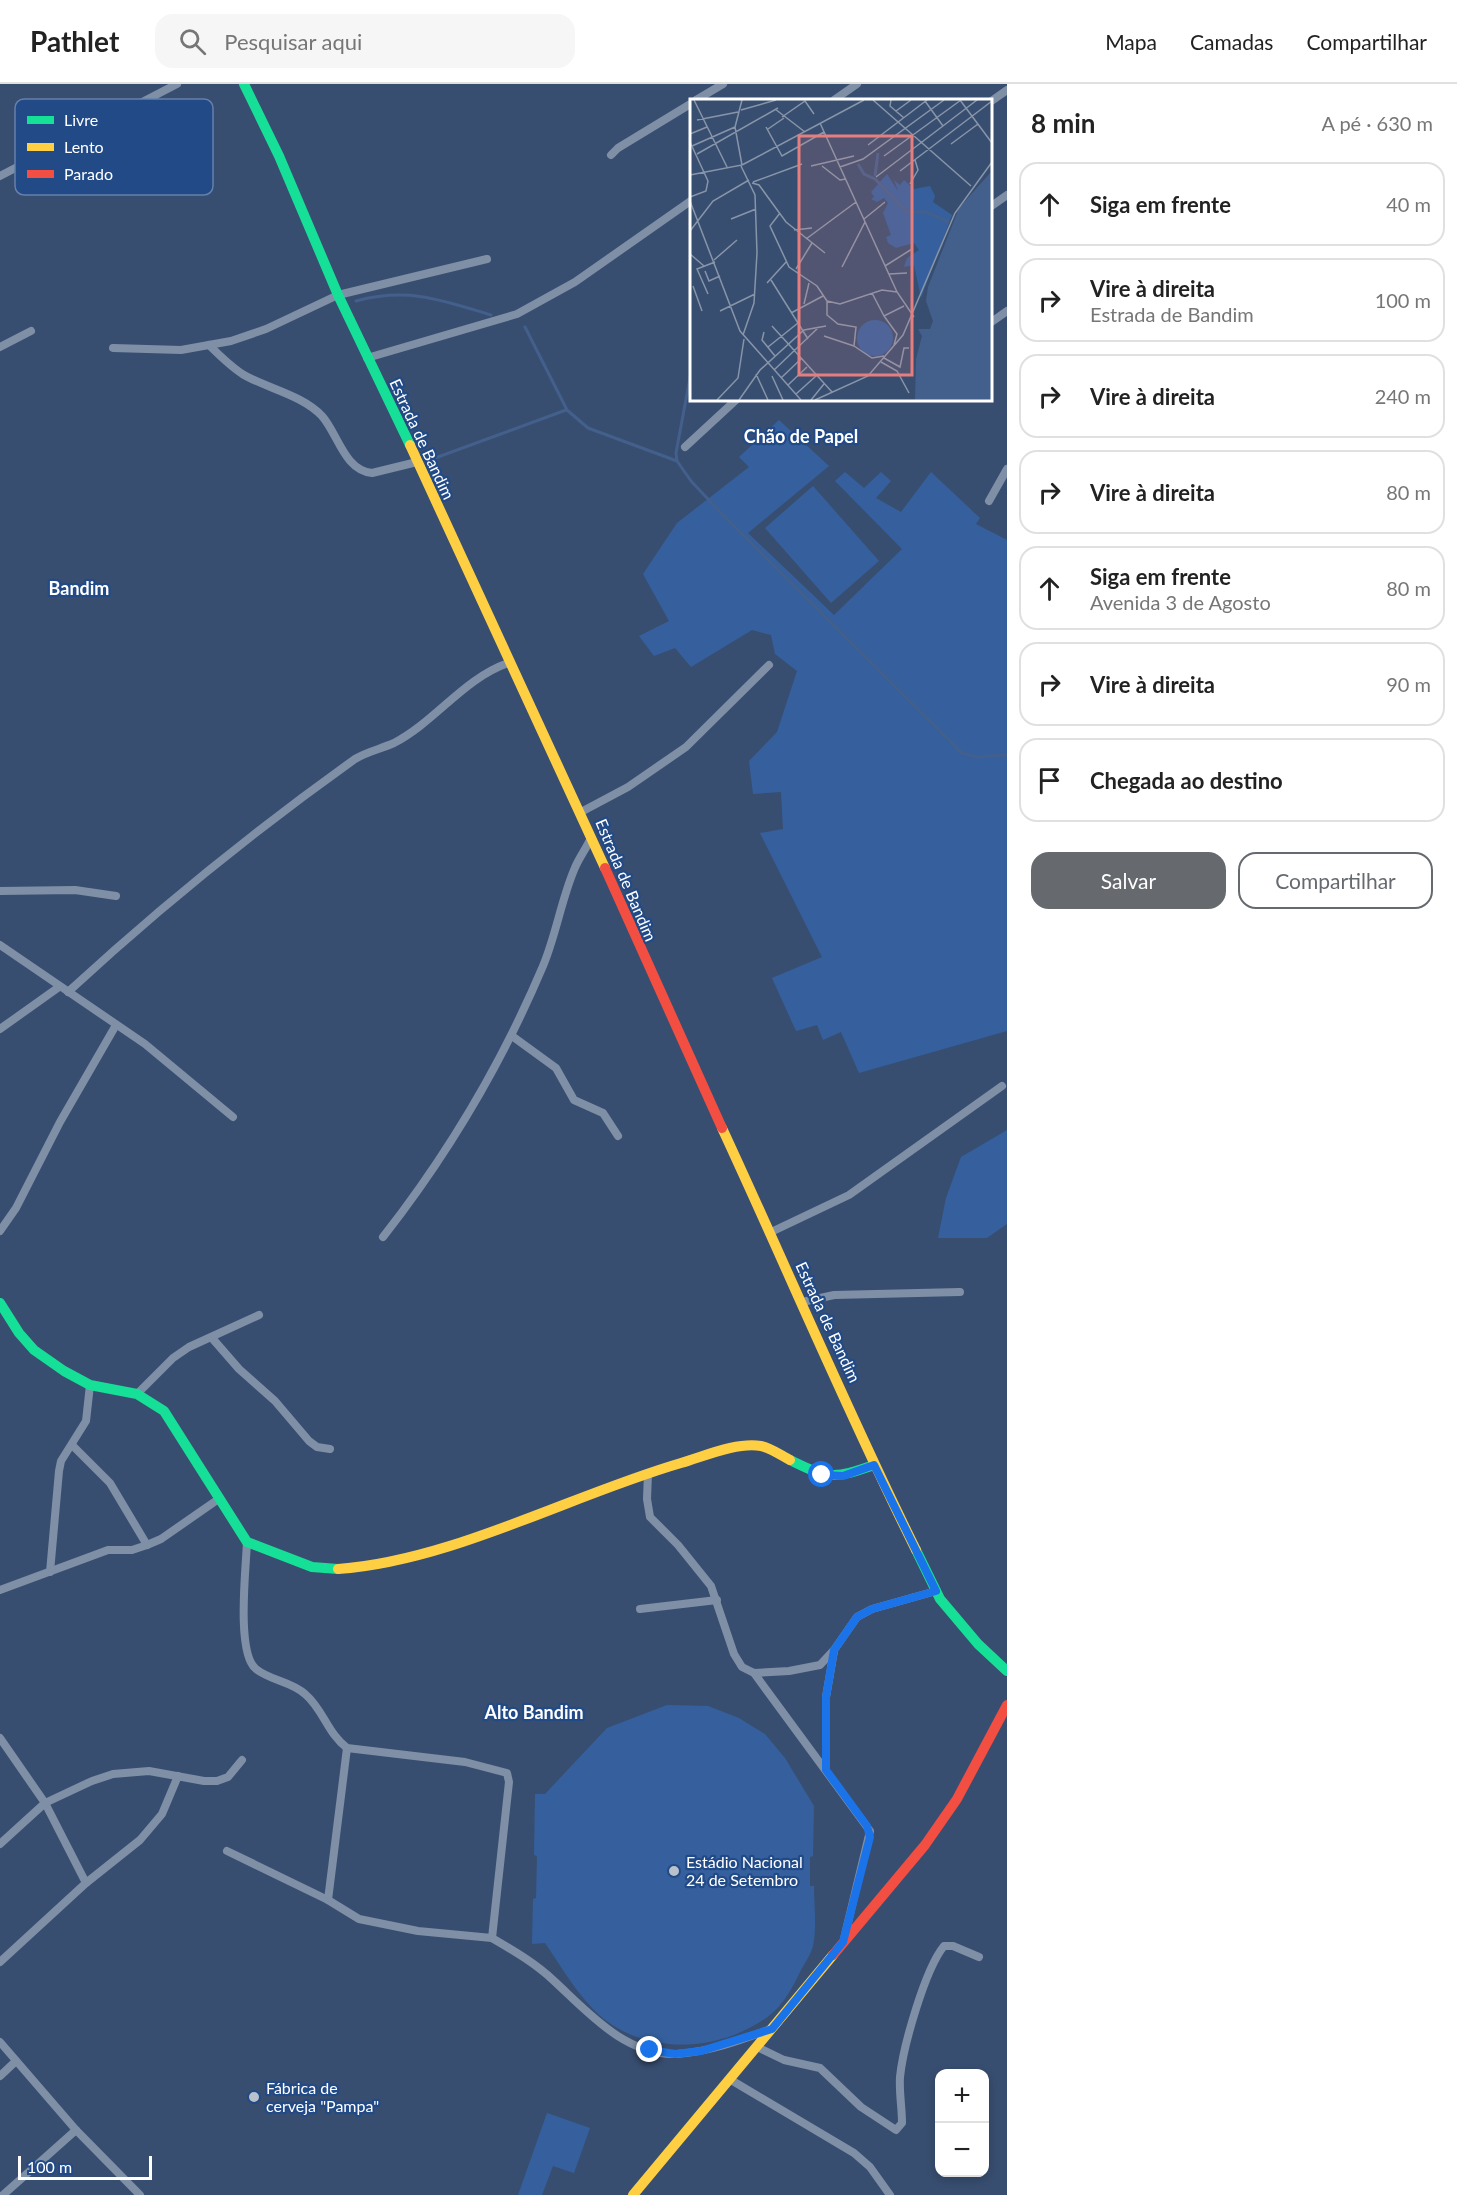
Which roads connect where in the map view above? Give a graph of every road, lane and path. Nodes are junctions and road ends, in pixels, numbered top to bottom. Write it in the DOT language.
graph roads {
  1 [pos="177,84"];
  2 [pos="244,84"];
  3 [pos="723,84"];
  4 [pos="857,84"];
  5 [pos="1007,90"];
  6 [pos="148,99"];
  7 [pos="698,99"];
  8 [pos="835,99"];
  9 [pos="992,101"];
  10 [pos="690,104"];
  11 [pos="611,156"];
  12 [pos="15,168"];
  13 [pos="0,176"];
  14 [pos="1007,195"];
  15 [pos="690,202"];
  16 [pos="992,206"];
  17 [pos="487,259"];
  18 [pos="338,295"];
  19 [pos="1007,311"];
  20 [pos="992,322"];
  21 [pos="31,331"];
  22 [pos="209,345"];
  23 [pos="0,347"];
  24 [pos="113,348"];
  25 [pos="367,358"];
  26 [pos="736,400"];
  27 [pos="685,447"];
  28 [pos="417,462"];
  29 [pos="1007,469"];
  30 [pos="989,501"];
  31 [pos="508,663"];
  32 [pos="769,665"];
  33 [pos="581,812"];
  34 [pos="591,838"];
  35 [pos="0,891"];
  36 [pos="116,896"];
  37 [pos="0,945"];
  38 [pos="59,987"];
  39 [pos="68,992"];
  40 [pos="116,1025"];
  41 [pos="0,1029"];
  42 [pos="512,1036"];
  43 [pos="1002,1086"];
  44 [pos="233,1117"];
  45 [pos="618,1136"];
  46 [pos="0,1232"];
  47 [pos="769,1233"];
  48 [pos="383,1237"];
  49 [pos="960,1292"];
  50 [pos="802,1302"];
  51 [pos="0,1303"];
  52 [pos="259,1315"];
  53 [pos="212,1338"];
  54 [pos="90,1385"];
  55 [pos="137,1394"];
  56 [pos="72,1445"];
  57 [pos="330,1449"];
  58 [pos="874,1465"];
  59 [pos="648,1473"];
  60 [pos="220,1498"];
  61 [pos="247,1542"];
  62 [pos="147,1545"];
  63 [pos="50,1572"];
  64 [pos="0,1590"];
  65 [pos="936,1591"];
  66 [pos="717,1600"];
  67 [pos="640,1609"];
  68 [pos="834,1650"];
  69 [pos="1007,1671"];
  70 [pos="754,1673"];
  71 [pos="1007,1705"];
  72 [pos="0,1738"];
  73 [pos="347,1748"];
  74 [pos="242,1760"];
  75 [pos="826,1770"];
  76 [pos="178,1776"];
  77 [pos="45,1803"];
  78 [pos="0,1844"];
  79 [pos="227,1851"];
  80 [pos="86,1883"];
  81 [pos="328,1900"];
  82 [pos="492,1938"];
  83 [pos="843,1942"];
  84 [pos="980,1957"];
  85 [pos="0,1962"];
  86 [pos="772,2029"];
  87 [pos="0,2042"];
  88 [pos="757,2047"];
  89 [pos="16,2061"];
  90 [pos="0,2076"];
  91 [pos="731,2080"];
  92 [pos="76,2130"];
  93 [pos="3,2195"];
  94 [pos="140,2195"];
  95 [pos="633,2195"];
  96 [pos="890,2195"];
  1 -- 6 [label="street"];
  2 -- 18 [label="street, Estrada de Bandim"];
  3 -- 7 [label="street"];
  4 -- 8 [label="street"];
  5 -- 9 [label="street"];
  10 -- 11 [label="street"];
  12 -- 13 [label="street"];
  14 -- 16 [label="street"];
  15 -- 25 [label="street"];
  17 -- 18 [label="street"];
  18 -- 22 [label="street"];
  18 -- 25 [label="street, Estrada de Bandim"];
  19 -- 20 [label="street"];
  21 -- 23 [label="street"];
  22 -- 24 [label="street"];
  22 -- 28 [label="street"];
  25 -- 28 [label="street, Estrada de Bandim"];
  26 -- 27 [label="street"];
  28 -- 31 [label="street, Estrada de Bandim"];
  29 -- 30 [label="street"];
  31 -- 33 [label="street, Estrada de Bandim"];
  31 -- 39 [label="street"];
  32 -- 33 [label="street"];
  33 -- 34 [label="street, Estrada de Bandim"];
  34 -- 42 [label="street"];
  34 -- 47 [label="street, Estrada de Bandim"];
  35 -- 36 [label="street"];
  37 -- 38 [label="street"];
  38 -- 39 [label="street"];
  38 -- 41 [label="street"];
  39 -- 40 [label="street"];
  40 -- 44 [label="street"];
  40 -- 46 [label="street"];
  42 -- 45 [label="street"];
  42 -- 48 [label="street"];
  43 -- 47 [label="street"];
  47 -- 50 [label="street, Estrada de Bandim"];
  49 -- 50 [label="street"];
  50 -- 58 [label="street, Estrada de Bandim"];
  51 -- 54 [label="street"];
  52 -- 53 [label="street"];
  53 -- 55 [label="street"];
  53 -- 57 [label="street"];
  54 -- 55 [label="street"];
  54 -- 56 [label="street"];
  55 -- 60 [label="street"];
  56 -- 62 [label="street"];
  56 -- 63 [label="street"];
  58 -- 59 [label="street"];
  58 -- 65 [label="street, Estrada de Bandim"];
  59 -- 61 [label="street"];
  59 -- 66 [label="street"];
  60 -- 61 [label="street"];
  60 -- 62 [label="street"];
  61 -- 73 [label="street"];
  62 -- 63 [label="street"];
  63 -- 64 [label="street"];
  65 -- 68 [label="street"];
  65 -- 69 [label="street, Estrada de Bandim"];
  66 -- 67 [label="street"];
  66 -- 70 [label="street"];
  68 -- 70 [label="street"];
  68 -- 75 [label="street"];
  70 -- 75 [label="street"];
  71 -- 83 [label="street"];
  72 -- 77 [label="street"];
  73 -- 81 [label="street"];
  73 -- 82 [label="street"];
  74 -- 76 [label="street"];
  75 -- 83 [label="street"];
  76 -- 77 [label="street"];
  76 -- 80 [label="street"];
  77 -- 78 [label="street"];
  77 -- 80 [label="street"];
  79 -- 81 [label="street"];
  80 -- 85 [label="street"];
  81 -- 82 [label="street"];
  82 -- 86 [label="street"];
  83 -- 86 [label="street"];
  84 -- 88 [label="street"];
  86 -- 88 [label="street"];
  87 -- 89 [label="street"];
  88 -- 91 [label="street"];
  89 -- 90 [label="street"];
  89 -- 92 [label="street"];
  91 -- 95 [label="street"];
  91 -- 96 [label="street"];
  92 -- 93 [label="street"];
  92 -- 94 [label="street"];
}
